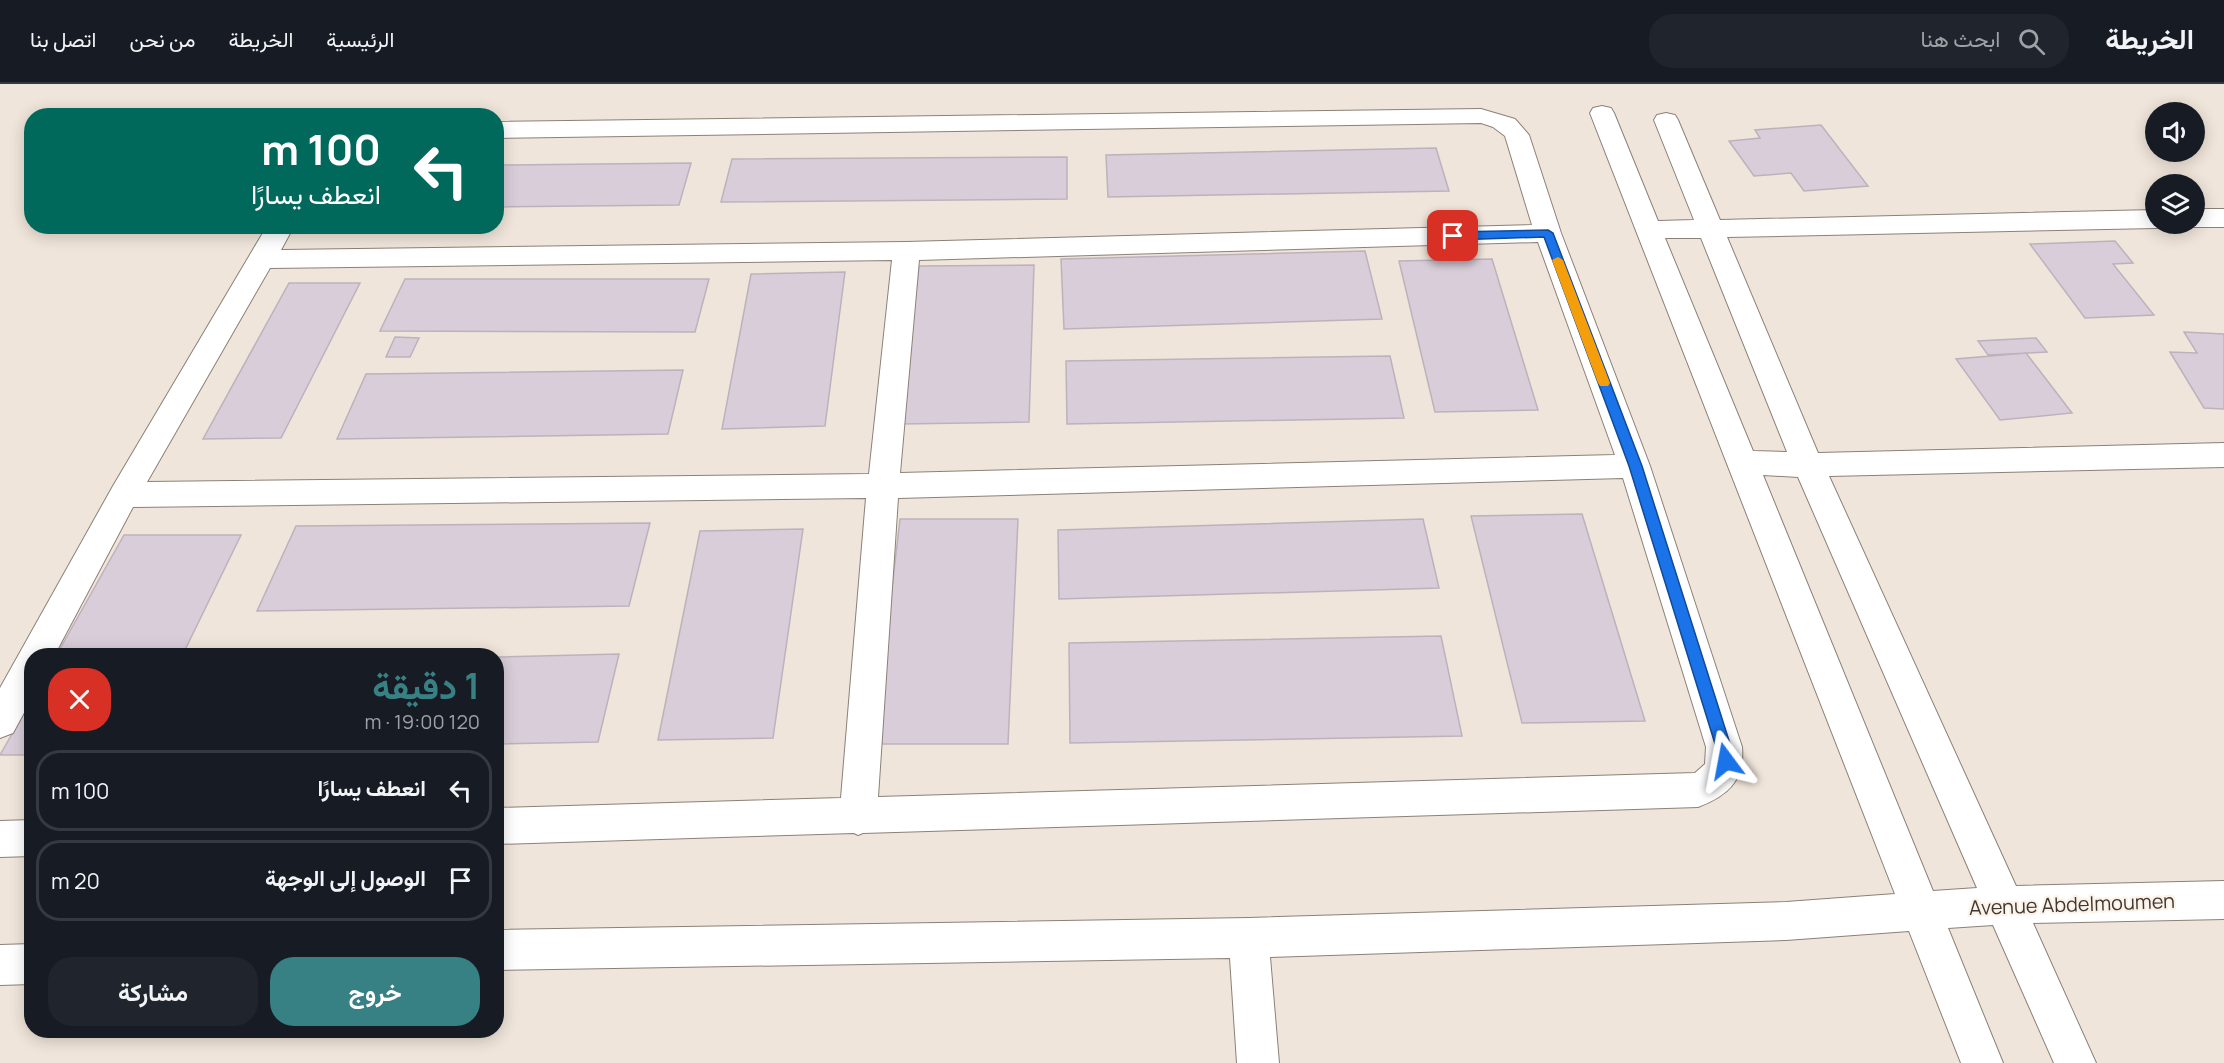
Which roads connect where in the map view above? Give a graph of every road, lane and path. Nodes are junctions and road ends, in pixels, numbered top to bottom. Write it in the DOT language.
graph roads {
  1 [pos="1602,112"];
  2 [pos="1666,120"];
  3 [pos="504,130"];
  4 [pos="2205,218"];
  5 [pos="2224,218"];
  6 [pos="2145,219"];
  7 [pos="1710,227"];
  8 [pos="1648,230"];
  9 [pos="1548,233"];
  10 [pos="276,234"];
  11 [pos="906,251"];
  12 [pos="263,259"];
  13 [pos="2224,455"];
  14 [pos="1743,463"];
  15 [pos="1808,465"];
  16 [pos="1635,466"];
  17 [pos="883,486"];
  18 [pos="124,495"];
  19 [pos="40,648"];
  20 [pos="24,678"];
  21 [pos="0,722"];
  22 [pos="858,817"];
  23 [pos="504,826"];
  24 [pos="24,838"];
  25 [pos="0,839"];
  26 [pos="2224,900"];
  27 [pos="2005,906"];
  28 [pos="1919,910"];
  29 [pos="1249,938"];
  30 [pos="504,950"];
  31 [pos="24,964"];
  32 [pos="0,965"];
  33 [pos="1258,1063"];
  34 [pos="1982,1063"];
  35 [pos="2075,1063"];
  1 -- 8 [label="street"];
  2 -- 7 [label="street"];
  3 -- 9 [label="street"];
  4 -- 5 [label="street"];
  6 -- 7 [label="street"];
  7 -- 8 [label="street"];
  7 -- 15 [label="street"];
  8 -- 14 [label="street"];
  9 -- 11 [label="street"];
  9 -- 16 [label="street"];
  10 -- 12 [label="street"];
  11 -- 12 [label="street"];
  11 -- 17 [label="street"];
  12 -- 18 [label="street"];
  13 -- 15 [label="street"];
  14 -- 15 [label="street"];
  14 -- 28 [label="street"];
  15 -- 27 [label="street"];
  16 -- 17 [label="street"];
  16 -- 22 [label="street"];
  17 -- 18 [label="street"];
  17 -- 22 [label="street"];
  18 -- 19 [label="street"];
  20 -- 21 [label="street"];
  22 -- 23 [label="street"];
  24 -- 25 [label="street"];
  26 -- 27 [label="street, Avenue Abdelmoumen"];
  27 -- 28 [label="street, Avenue Abdelmoumen"];
  27 -- 35 [label="street"];
  28 -- 29 [label="street, Avenue Abdelmoumen"];
  28 -- 34 [label="street"];
  29 -- 30 [label="street, Avenue Abdelmoumen"];
  29 -- 33 [label="street"];
  31 -- 32 [label="street"];
}
